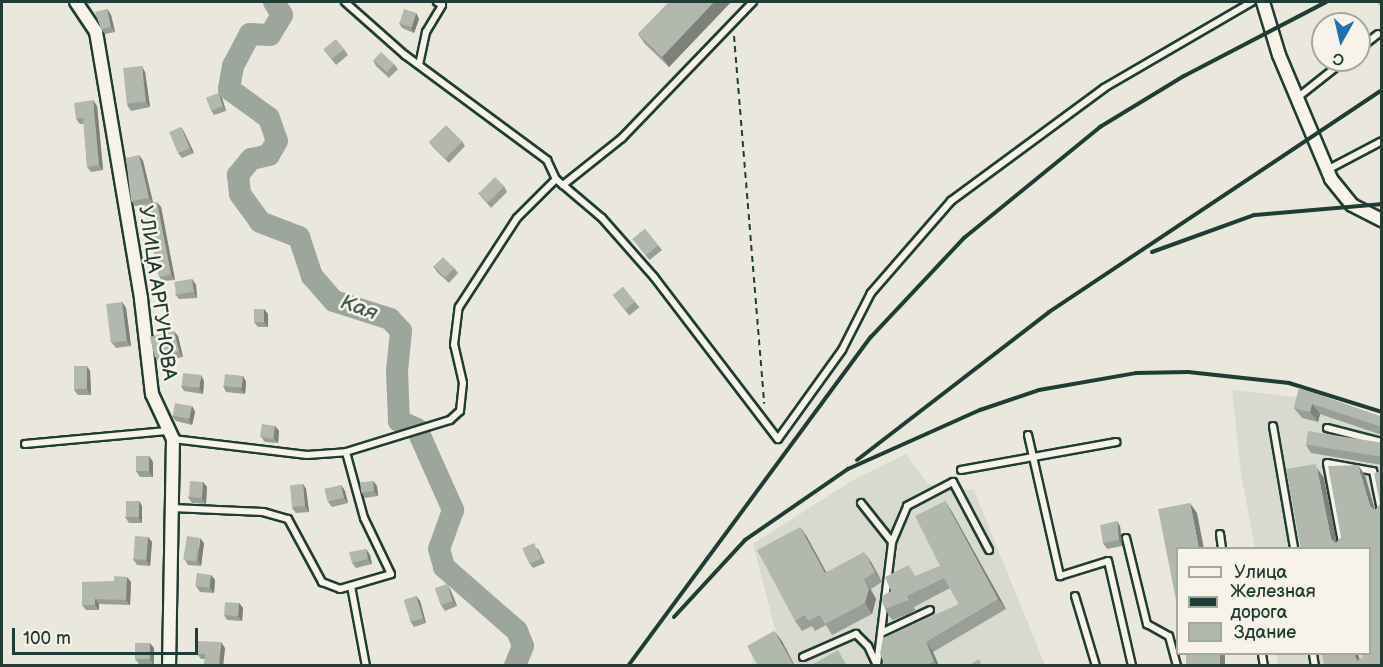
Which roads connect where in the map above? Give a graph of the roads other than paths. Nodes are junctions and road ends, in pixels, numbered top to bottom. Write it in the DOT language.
graph roads {
  1 [pos="76,2"];
  2 [pos="345,2"];
  3 [pos="437,2"];
  4 [pos="753,2"];
  5 [pos="1252,2"];
  6 [pos="1263,2"];
  7 [pos="1378,34"];
  8 [pos="1371,40"];
  9 [pos="419,65"];
  10 [pos="1330,72"];
  11 [pos="1296,99"];
  12 [pos="1382,141"];
  13 [pos="1327,170"];
  14 [pos="556,179"];
  15 [pos="563,184"];
  16 [pos="1382,220"];
  17 [pos="1273,426"];
  18 [pos="1327,428"];
  19 [pos="171,435"];
  20 [pos="1028,435"];
  21 [pos="1116,442"];
  22 [pos="1382,442"];
  23 [pos="25,444"];
  24 [pos="346,452"];
  25 [pos="1033,457"];
  26 [pos="961,470"];
  27 [pos="1373,471"];
  28 [pos="1382,472"];
  29 [pos="861,503"];
  30 [pos="171,508"];
  31 [pos="1382,515"];
  32 [pos="1220,534"];
  33 [pos="1126,538"];
  34 [pos="891,542"];
  35 [pos="1222,547"];
  36 [pos="1294,547"];
  37 [pos="1343,547"];
  38 [pos="988,550"];
  39 [pos="351,586"];
  40 [pos="1075,596"];
  41 [pos="930,610"];
  42 [pos="881,633"];
  43 [pos="803,657"];
  44 [pos="878,665"];
  45 [pos="170,666"];
  46 [pos="366,666"];
  47 [pos="1096,666"];
  48 [pos="1132,666"];
  49 [pos="1177,666"];
  1 -- 19 [label="street, УЛИЦА АРГУНОВА"];
  2 -- 9 [label="lane"];
  3 -- 9 [label="lane"];
  4 -- 15 [label="lane"];
  5 -- 15 [label="lane"];
  6 -- 11 [label="street"];
  7 -- 8 [label="lane"];
  9 -- 14 [label="lane"];
  10 -- 11 [label="lane"];
  11 -- 13 [label="street"];
  12 -- 13 [label="lane"];
  13 -- 16 [label="street"];
  14 -- 15 [label="lane"];
  14 -- 24 [label="lane"];
  17 -- 36 [label="lane"];
  18 -- 22 [label="lane"];
  19 -- 23 [label="lane"];
  19 -- 24 [label="lane"];
  19 -- 30 [label="street, УЛИЦА АРГУНОВА"];
  20 -- 25 [label="lane"];
  21 -- 25 [label="lane"];
  24 -- 39 [label="lane"];
  25 -- 26 [label="lane"];
  25 -- 48 [label="lane"];
  27 -- 28 [label="lane"];
  27 -- 31 [label="lane"];
  27 -- 37 [label="lane"];
  29 -- 34 [label="lane"];
  30 -- 39 [label="lane"];
  30 -- 45 [label="street, УЛИЦА АРГУНОВА"];
  32 -- 35 [label="lane"];
  33 -- 49 [label="lane"];
  34 -- 38 [label="lane"];
  34 -- 42 [label="lane"];
  39 -- 46 [label="lane"];
  40 -- 47 [label="lane"];
  41 -- 42 [label="lane"];
  42 -- 44 [label="lane"];
  43 -- 44 [label="lane"];
}
